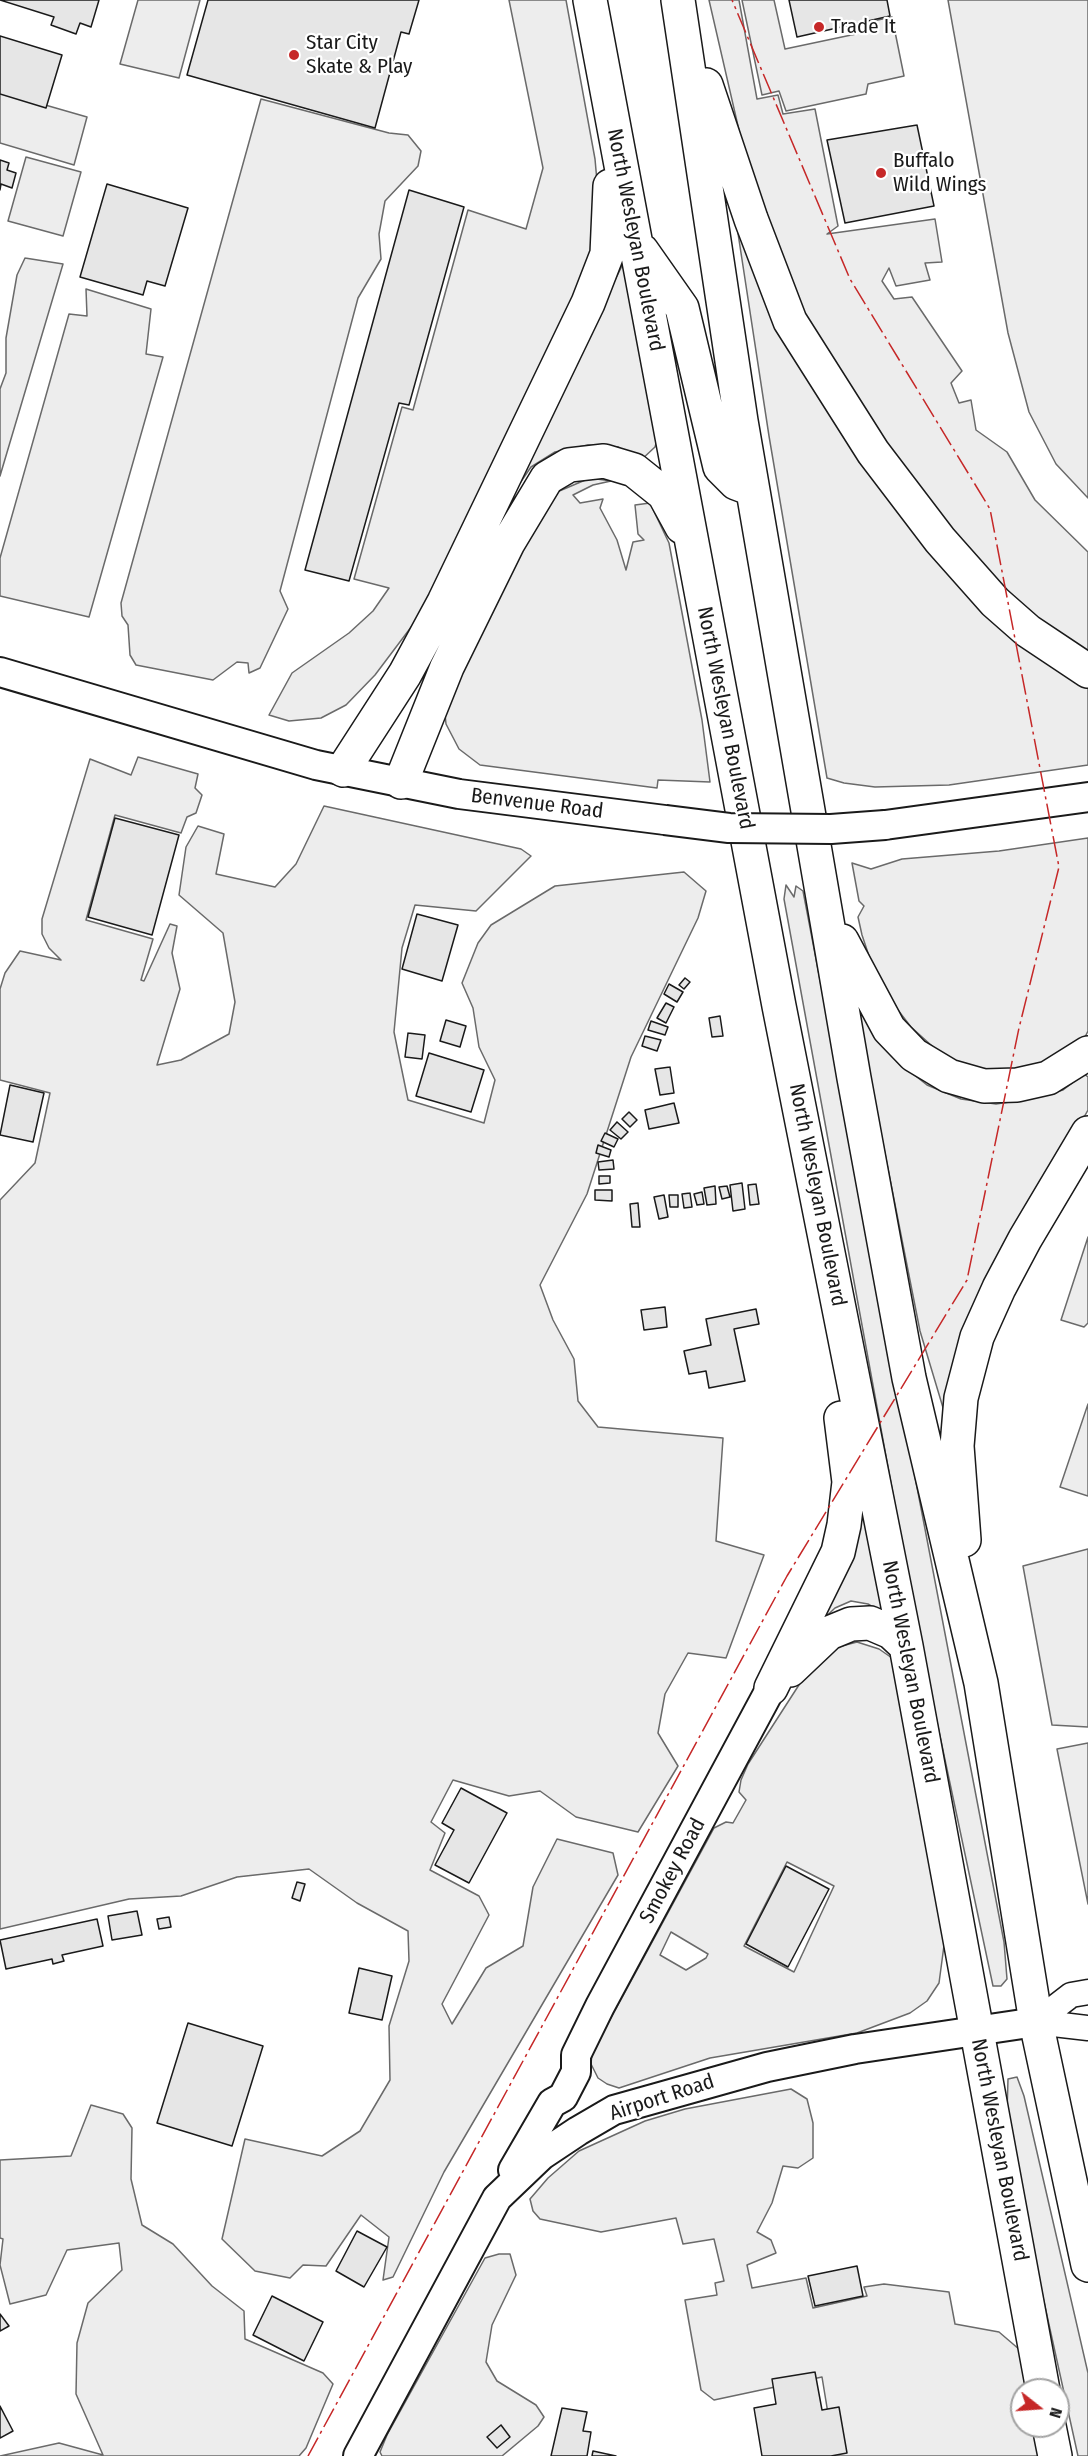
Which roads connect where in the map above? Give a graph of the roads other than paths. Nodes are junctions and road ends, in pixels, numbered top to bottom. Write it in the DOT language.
graph roads {
  1 [pos="590,0"];
  2 [pos="678,0"];
  3 [pos="597,41"];
  4 [pos="634,240"];
  5 [pos="753,489"];
  6 [pos="705,610"];
  7 [pos="1088,671"];
  8 [pos="0,672"];
  9 [pos="343,770"];
  10 [pos="401,782"];
  11 [pos="1088,797"];
  12 [pos="827,912"];
  13 [pos="1088,1053"];
  14 [pos="1088,1133"];
  15 [pos="823,1225"];
  16 [pos="906,1646"];
  17 [pos="972,1649"];
  18 [pos="771,1688"];
  19 [pos="1088,1992"];
  20 [pos="1036,2022"];
  21 [pos="1088,2028"];
  22 [pos="976,2030"];
  23 [pos="497,2198"];
  24 [pos="1088,2265"];
  25 [pos="1041,2378"];
  26 [pos="1051,2438"];
  27 [pos="358,2456"];
  28 [pos="1055,2456"];
  1 -- 3 [label="highway, North Wesleyan Boulevard"];
  2 -- 5 [label="highway"];
  2 -- 7 [label="highway"];
  3 -- 4 [label="highway, North Wesleyan Boulevard"];
  3 -- 9 [label="highway"];
  4 -- 5 [label="highway"];
  4 -- 6 [label="highway, North Wesleyan Boulevard"];
  5 -- 12 [label="highway"];
  6 -- 10 [label="highway"];
  6 -- 15 [label="highway, North Wesleyan Boulevard"];
  8 -- 9 [label="main road, Benvenue Road"];
  9 -- 10 [label="main road, Benvenue Road"];
  10 -- 11 [label="main road, Benvenue Road, bridge"];
  12 -- 13 [label="highway"];
  12 -- 17 [label="highway"];
  14 -- 17 [label="highway"];
  15 -- 16 [label="highway, North Wesleyan Boulevard"];
  15 -- 18 [label="highway"];
  16 -- 18 [label="highway"];
  16 -- 22 [label="highway, North Wesleyan Boulevard"];
  17 -- 20 [label="highway"];
  18 -- 23 [label="main road, Smokey Road"];
  19 -- 20 [label="street"];
  20 -- 21 [label="street"];
  20 -- 22 [label="main road, Airport Road"];
  20 -- 24 [label="highway"];
  22 -- 23 [label="main road, Airport Road"];
  22 -- 25 [label="highway, North Wesleyan Boulevard"];
  23 -- 27 [label="main road, Airport Road"];
  26 -- 28 [label="highway"];
}
